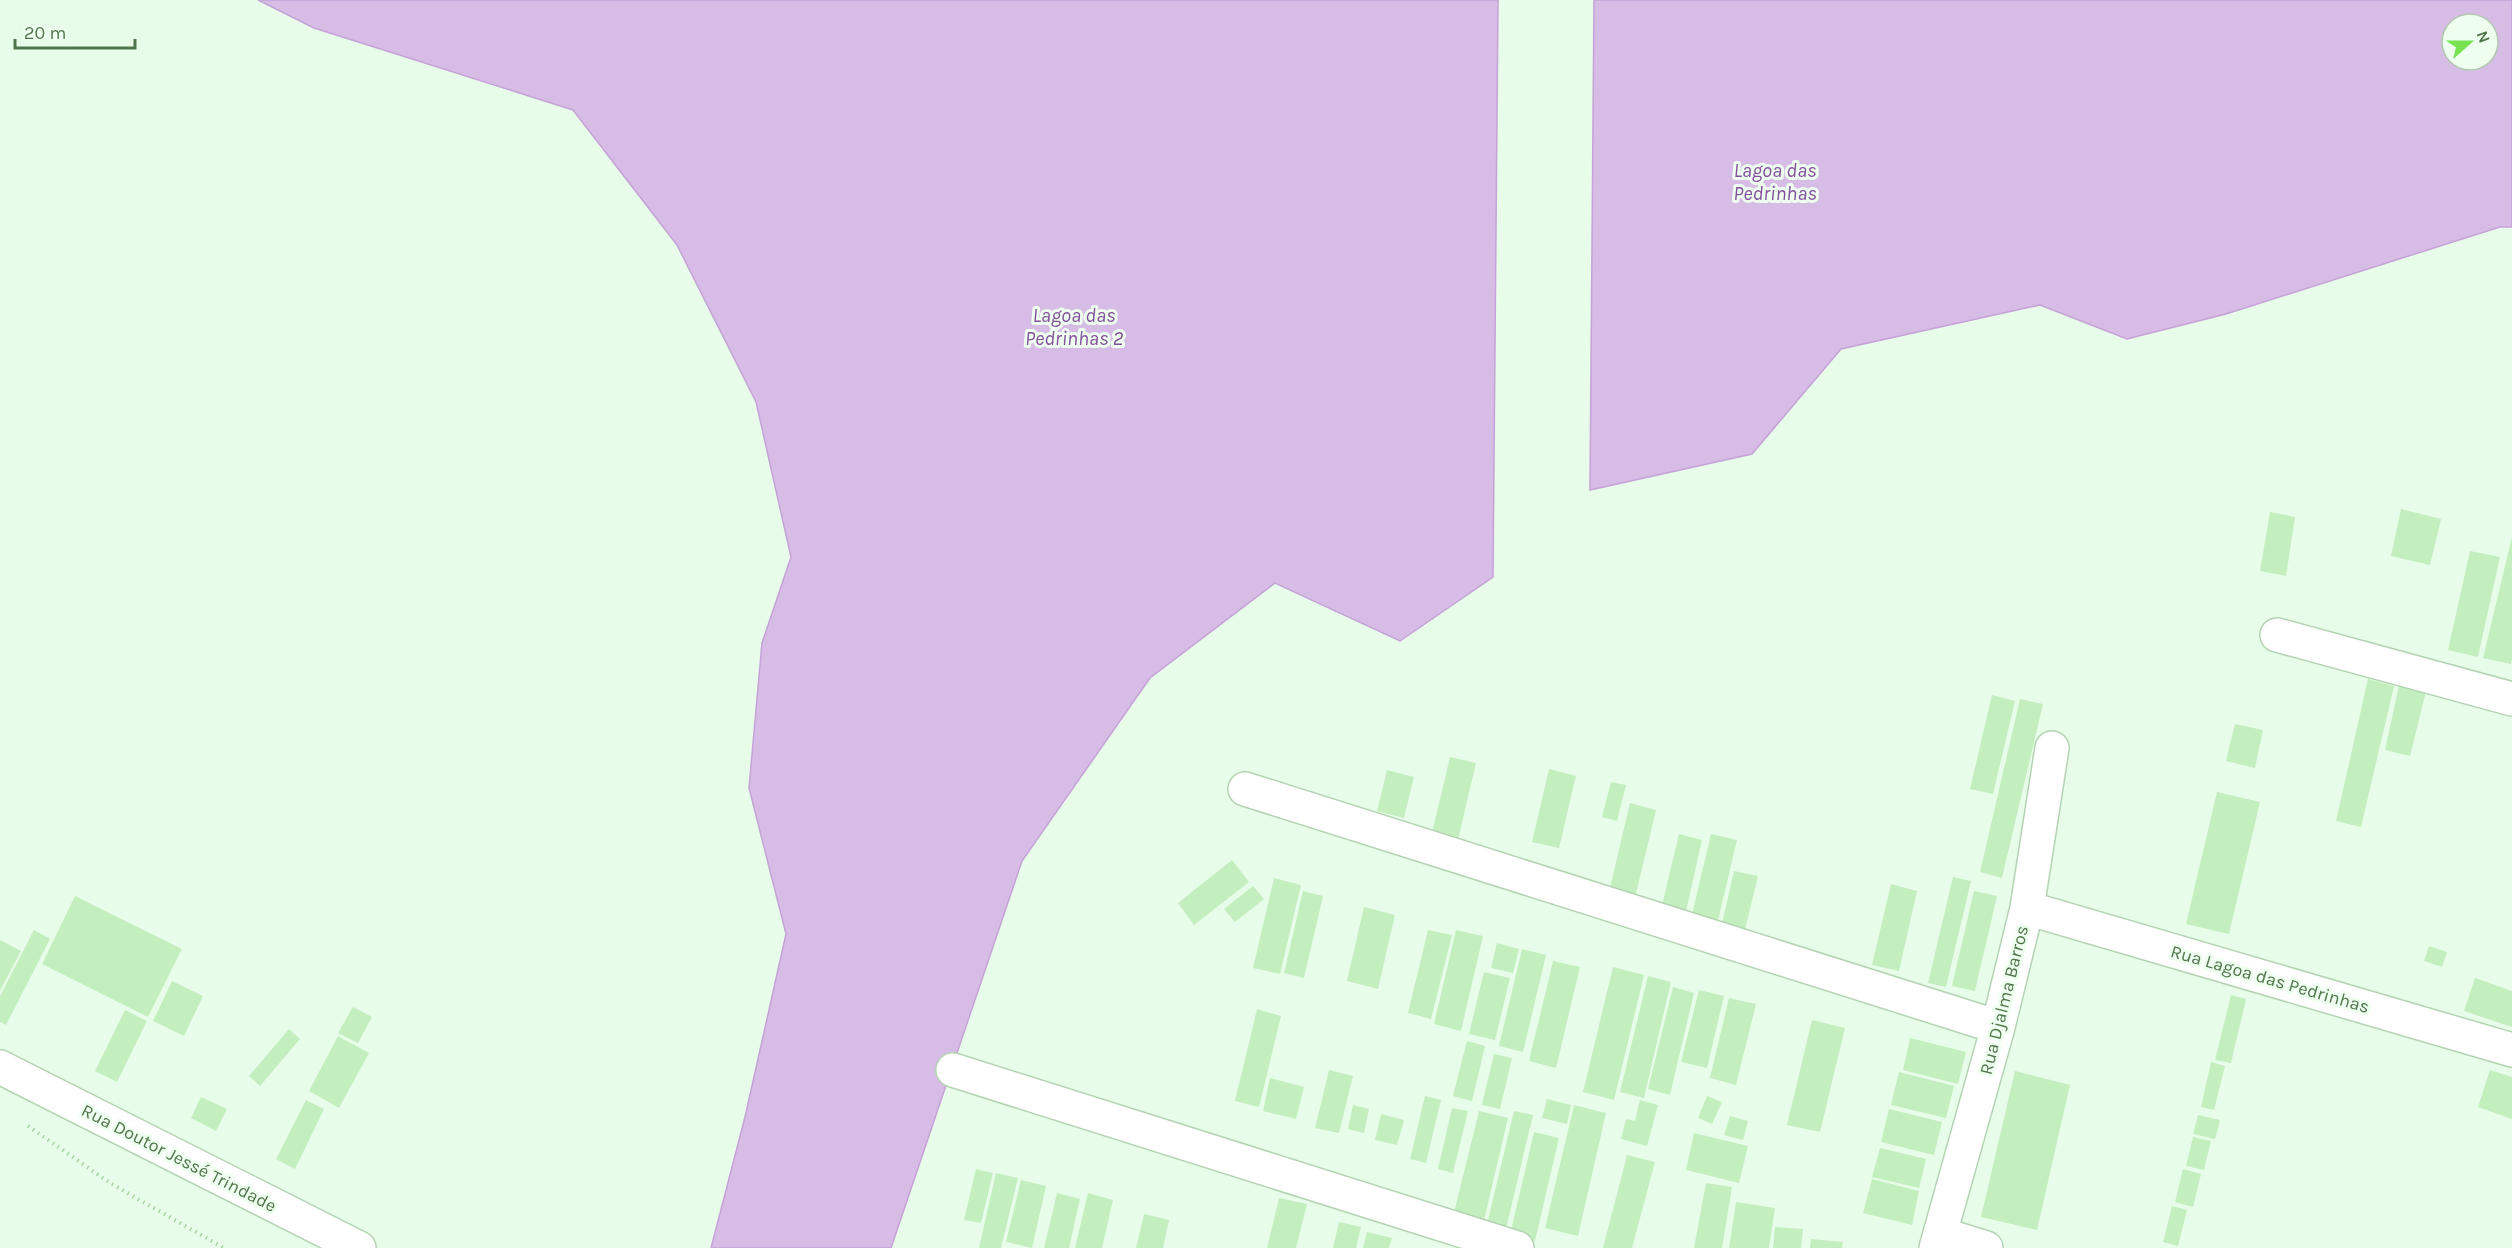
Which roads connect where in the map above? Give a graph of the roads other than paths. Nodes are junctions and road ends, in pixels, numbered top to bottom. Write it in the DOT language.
graph roads {
  1 [pos="2277,635"];
  2 [pos="2512,699"];
  3 [pos="2052,748"];
  4 [pos="1245,789"];
  5 [pos="2027,908"];
  6 [pos="1998,1027"];
  7 [pos="2512,1050"];
  8 [pos="0,1067"];
  9 [pos="953,1070"];
  10 [pos="1938,1241"];
  11 [pos="359,1248"];
  12 [pos="1517,1248"];
  13 [pos="1986,1248"];
  1 -- 2 [label="street"];
  3 -- 5 [label="street, Rua Djalma Barros"];
  4 -- 6 [label="street"];
  5 -- 6 [label="street, Rua Djalma Barros"];
  5 -- 7 [label="street, Rua Lagoa das Pedrinhas"];
  6 -- 10 [label="street, Rua Djalma Barros"];
  8 -- 11 [label="street, Rua Doutor Jessé Trindade"];
  9 -- 12 [label="street"];
  10 -- 13 [label="street"];
}
